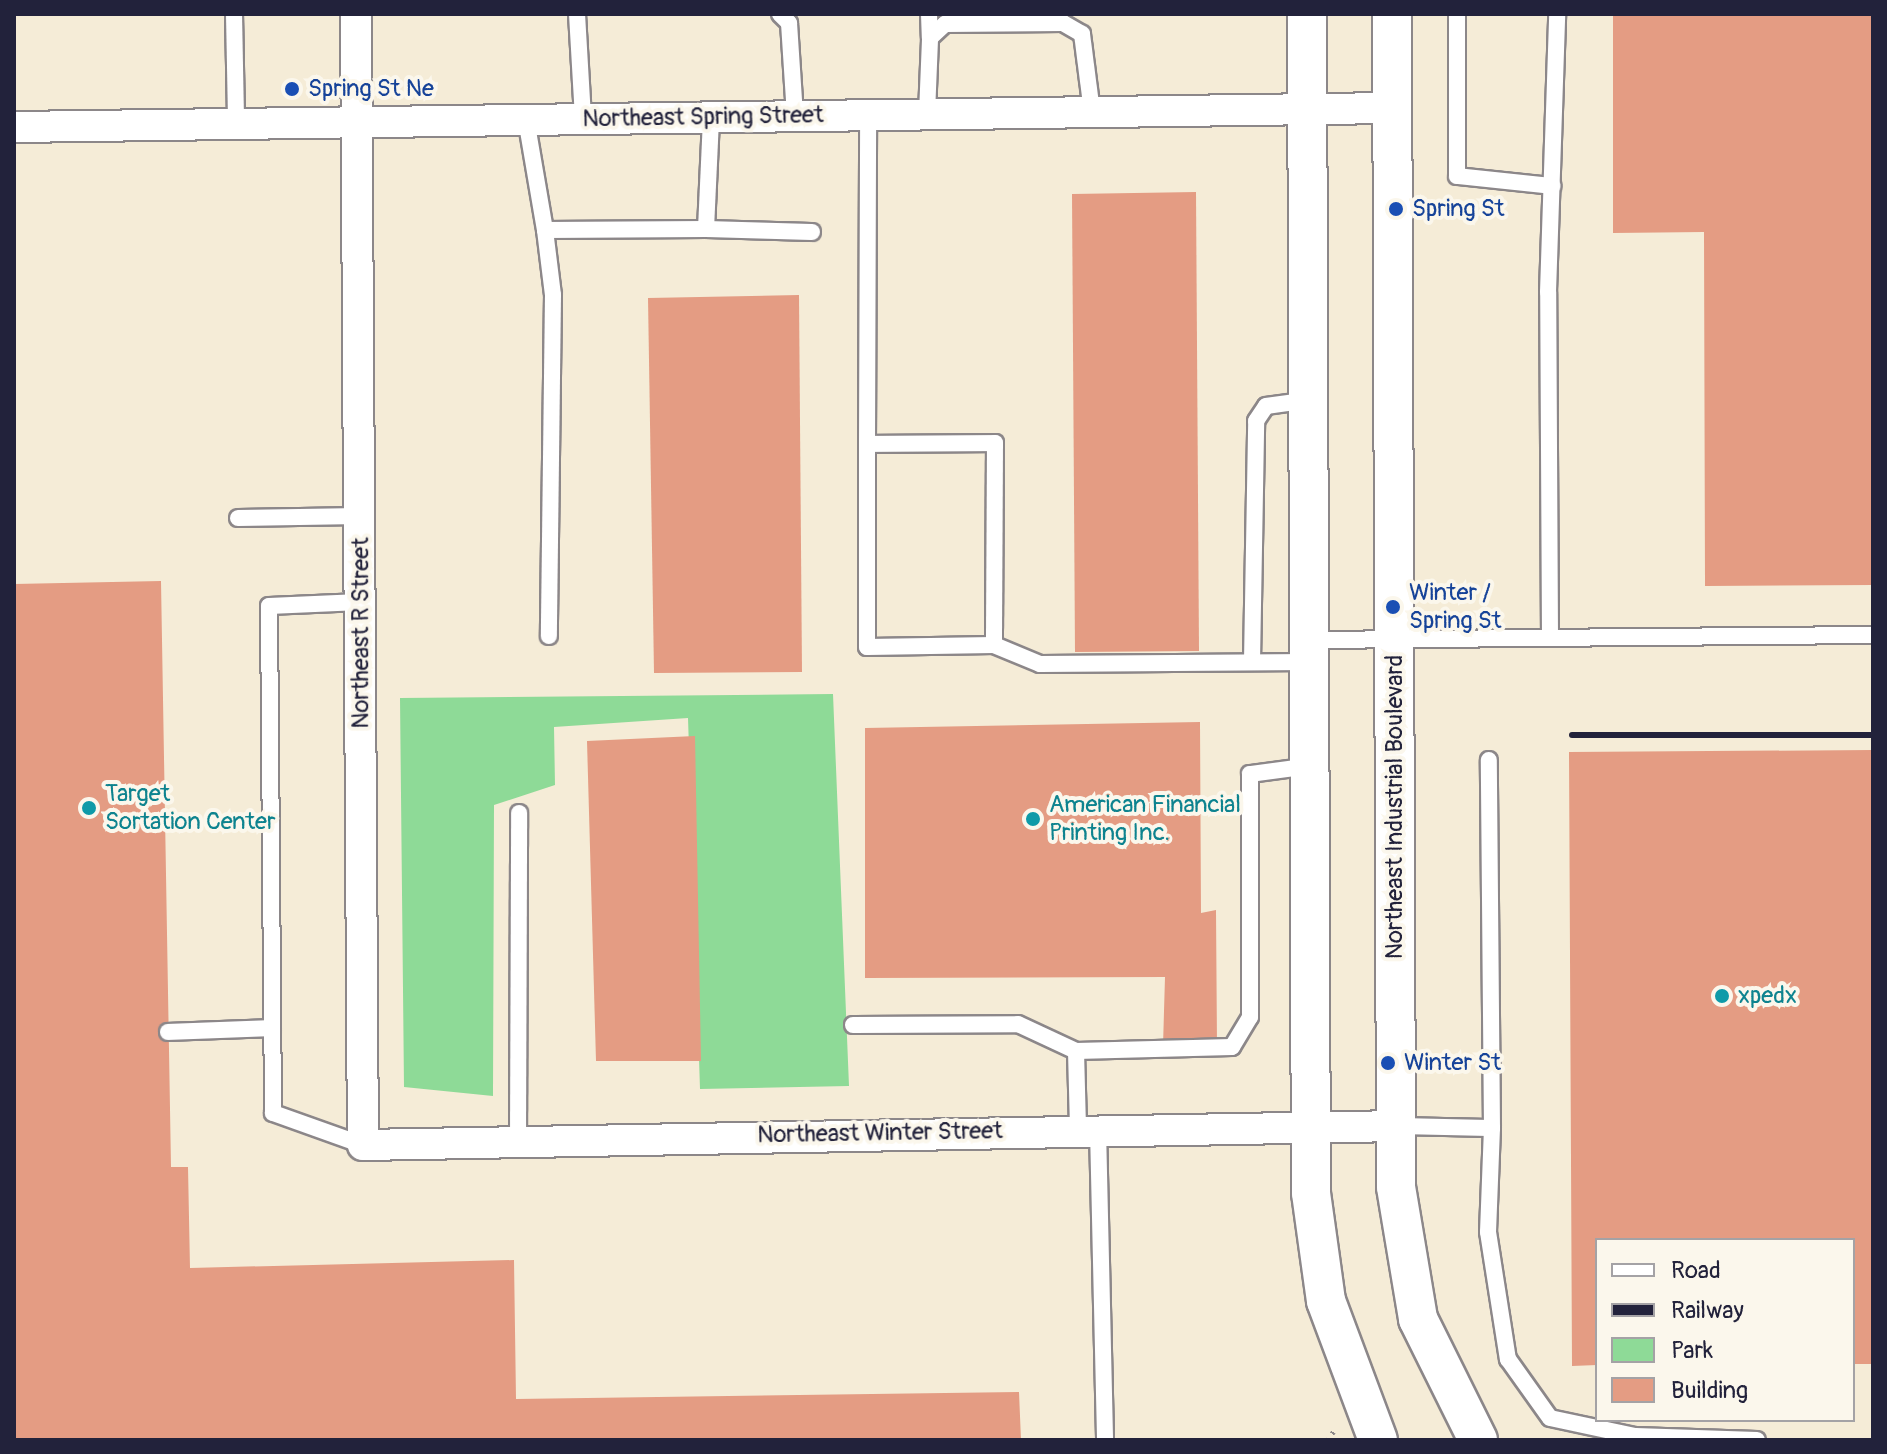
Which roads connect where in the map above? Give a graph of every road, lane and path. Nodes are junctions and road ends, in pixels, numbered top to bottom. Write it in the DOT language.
graph roads {
  1 [pos="234,14"];
  2 [pos="356,14"];
  3 [pos="577,14"];
  4 [pos="780,14"];
  5 [pos="929,14"];
  6 [pos="1307,14"];
  7 [pos="1392,14"];
  8 [pos="1457,14"];
  9 [pos="1557,14"];
  10 [pos="930,38"];
  11 [pos="1393,108"];
  12 [pos="1308,109"];
  13 [pos="1092,112"];
  14 [pos="927,114"];
  15 [pos="868,115"];
  16 [pos="795,116"];
  17 [pos="711,117"];
  18 [pos="583,118"];
  19 [pos="526,119"];
  20 [pos="359,121"];
  21 [pos="236,123"];
  22 [pos="14,127"];
  23 [pos="1552,186"];
  24 [pos="706,229"];
  25 [pos="545,230"];
  26 [pos="812,232"];
  27 [pos="1309,400"];
  28 [pos="867,444"];
  29 [pos="360,516"];
  30 [pos="238,518"];
  31 [pos="360,602"];
  32 [pos="1873,635"];
  33 [pos="549,636"];
  34 [pos="1550,638"];
  35 [pos="1394,639"];
  36 [pos="994,645"];
  37 [pos="1310,651"];
  38 [pos="1252,662"];
  39 [pos="1489,760"];
  40 [pos="1310,766"];
  41 [pos="519,813"];
  42 [pos="853,1025"];
  43 [pos="272,1028"];
  44 [pos="168,1032"];
  45 [pos="1076,1051"];
  46 [pos="1312,1124"];
  47 [pos="1397,1126"];
  48 [pos="1492,1128"];
  49 [pos="1088,1129"];
  50 [pos="518,1142"];
  51 [pos="363,1145"];
  52 [pos="1655,1438"];
  53 [pos="1105,1440"];
  54 [pos="1378,1440"];
  55 [pos="1478,1440"];
  56 [pos="1757,1440"];
  1 -- 21 [label="lane"];
  2 -- 20 [label="street, Northeast R Street"];
  3 -- 18 [label="lane"];
  4 -- 16 [label="lane"];
  5 -- 10 [label="lane"];
  6 -- 12 [label="street"];
  7 -- 11 [label="street, Northeast Industrial Boulevard"];
  8 -- 23 [label="lane"];
  9 -- 23 [label="lane"];
  10 -- 13 [label="lane"];
  10 -- 14 [label="lane"];
  11 -- 12 [label="street, Northeast Spring Street"];
  11 -- 35 [label="street, Northeast Industrial Boulevard"];
  12 -- 13 [label="street, Northeast Spring Street"];
  12 -- 27 [label="street"];
  13 -- 14 [label="street, Northeast Spring Street"];
  14 -- 15 [label="street, Northeast Spring Street"];
  15 -- 16 [label="street, Northeast Spring Street"];
  15 -- 28 [label="lane"];
  16 -- 17 [label="street, Northeast Spring Street"];
  17 -- 18 [label="street, Northeast Spring Street"];
  17 -- 24 [label="lane"];
  18 -- 19 [label="street, Northeast Spring Street"];
  19 -- 20 [label="street, Northeast Spring Street"];
  19 -- 25 [label="lane"];
  20 -- 21 [label="street, Northeast Spring Street"];
  20 -- 29 [label="street, Northeast R Street"];
  21 -- 22 [label="street, Northeast Spring Street"];
  23 -- 34 [label="lane"];
  24 -- 25 [label="lane"];
  24 -- 26 [label="lane"];
  25 -- 33 [label="lane"];
  27 -- 37 [label="street"];
  27 -- 38 [label="lane"];
  28 -- 36 [label="lane"];
  28 -- 36 [label="lane"];
  29 -- 30 [label="lane"];
  29 -- 31 [label="street, Northeast R Street"];
  31 -- 43 [label="lane"];
  31 -- 51 [label="street, Northeast R Street"];
  32 -- 34 [label="lane"];
  34 -- 35 [label="lane"];
  35 -- 37 [label="lane"];
  35 -- 47 [label="street, Northeast Industrial Boulevard"];
  36 -- 38 [label="lane"];
  37 -- 38 [label="lane"];
  37 -- 40 [label="street"];
  39 -- 48 [label="lane"];
  40 -- 45 [label="lane"];
  40 -- 46 [label="street"];
  41 -- 50 [label="lane"];
  42 -- 45 [label="lane"];
  43 -- 44 [label="lane"];
  43 -- 51 [label="lane"];
  45 -- 49 [label="lane"];
  46 -- 47 [label="street, Northeast Winter Street"];
  46 -- 49 [label="street, Northeast Winter Street"];
  46 -- 54 [label="street"];
  47 -- 48 [label="lane"];
  47 -- 55 [label="street, Northeast Industrial Boulevard"];
  48 -- 52 [label="lane"];
  49 -- 50 [label="street, Northeast Winter Street"];
  49 -- 53 [label="lane"];
  50 -- 51 [label="street, Northeast Winter Street"];
  52 -- 56 [label="lane"];
}
